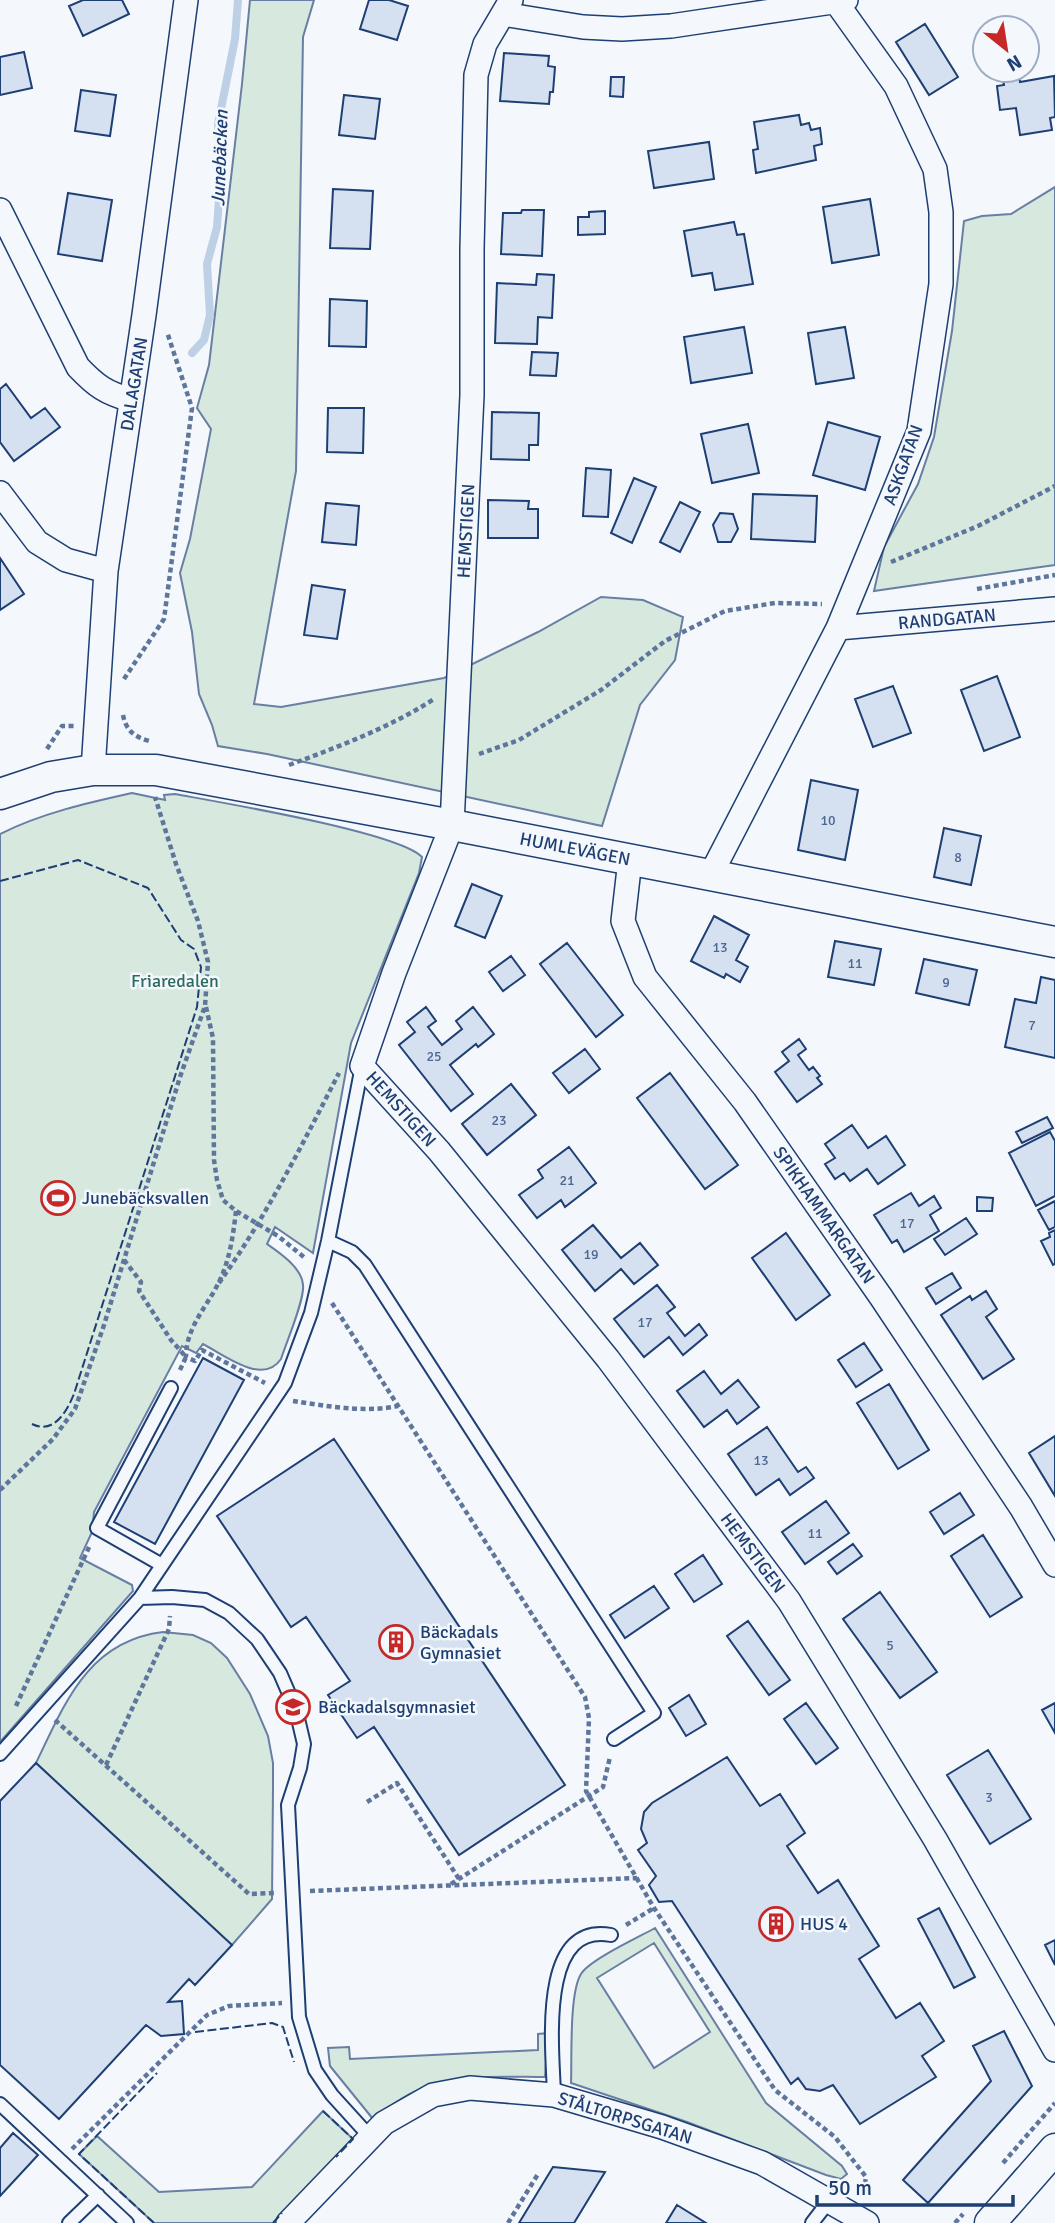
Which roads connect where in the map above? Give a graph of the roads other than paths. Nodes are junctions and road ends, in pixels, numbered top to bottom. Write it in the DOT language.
graph roads {
  1 [pos="186,0"];
  2 [pos="841,1"];
  3 [pos="507,7"];
  4 [pos="0,210"];
  5 [pos="131,400"];
  6 [pos="0,493"];
  7 [pos="106,571"];
  8 [pos="1055,609"];
  9 [pos="838,628"];
  10 [pos="93,770"];
  11 [pos="0,794"];
  12 [pos="452,825"];
  13 [pos="630,860"];
  14 [pos="710,876"];
  15 [pos="1055,942"];
  16 [pos="362,1066"];
  17 [pos="328,1241"];
  18 [pos="171,1388"];
  19 [pos="162,1565"];
  20 [pos="1055,1565"];
  21 [pos="140,1598"];
  22 [pos="614,1739"];
  23 [pos="0,1754"];
  24 [pos="611,1935"];
  25 [pos="1055,2050"];
  26 [pos="554,2095"];
  27 [pos="0,2104"];
  28 [pos="371,2138"];
  29 [pos="1055,2149"];
  30 [pos="98,2195"];
  31 [pos="829,2201"];
  32 [pos="865,2212"];
  33 [pos="69,2223"];
  34 [pos="127,2223"];
  35 [pos="288,2223"];
  36 [pos="812,2223"];
  37 [pos="990,2223"];
  1 -- 5 [label="street, DALAGATAN"];
  2 -- 3 [label="street"];
  2 -- 9 [label="street, ASKGATAN"];
  3 -- 12 [label="street, HEMSTIGEN"];
  4 -- 5 [label="street"];
  5 -- 7 [label="street, DALAGATAN"];
  6 -- 7 [label="street"];
  7 -- 10 [label="street, DALAGATAN"];
  8 -- 9 [label="street, RANDGATAN"];
  9 -- 14 [label="street, ASKGATAN"];
  10 -- 11 [label="street, HUMLEVÄGEN"];
  10 -- 12 [label="street, HUMLEVÄGEN"];
  12 -- 13 [label="street, HUMLEVÄGEN"];
  12 -- 16 [label="street, HEMSTIGEN"];
  13 -- 14 [label="street, HUMLEVÄGEN"];
  13 -- 20 [label="street, SPIKHAMMARGATAN"];
  14 -- 15 [label="street, HUMLEVÄGEN"];
  16 -- 17 [label="lane"];
  16 -- 25 [label="street, HEMSTIGEN"];
  17 -- 19 [label="lane"];
  17 -- 22 [label="lane"];
  18 -- 19 [label="lane"];
  19 -- 21 [label="lane"];
  21 -- 23 [label="lane"];
  21 -- 28 [label="lane"];
  24 -- 26 [label="lane"];
  26 -- 28 [label="street, STÅLTORPSGATAN"];
  26 -- 31 [label="street, STÅLTORPSGATAN"];
  27 -- 30 [label="lane"];
  28 -- 35 [label="street, STÅLTORPSGATAN"];
  29 -- 37 [label="street"];
  30 -- 33 [label="lane"];
  30 -- 34 [label="lane"];
  31 -- 32 [label="street, STÅLTORPSGATAN"];
  31 -- 36 [label="lane"];
}
